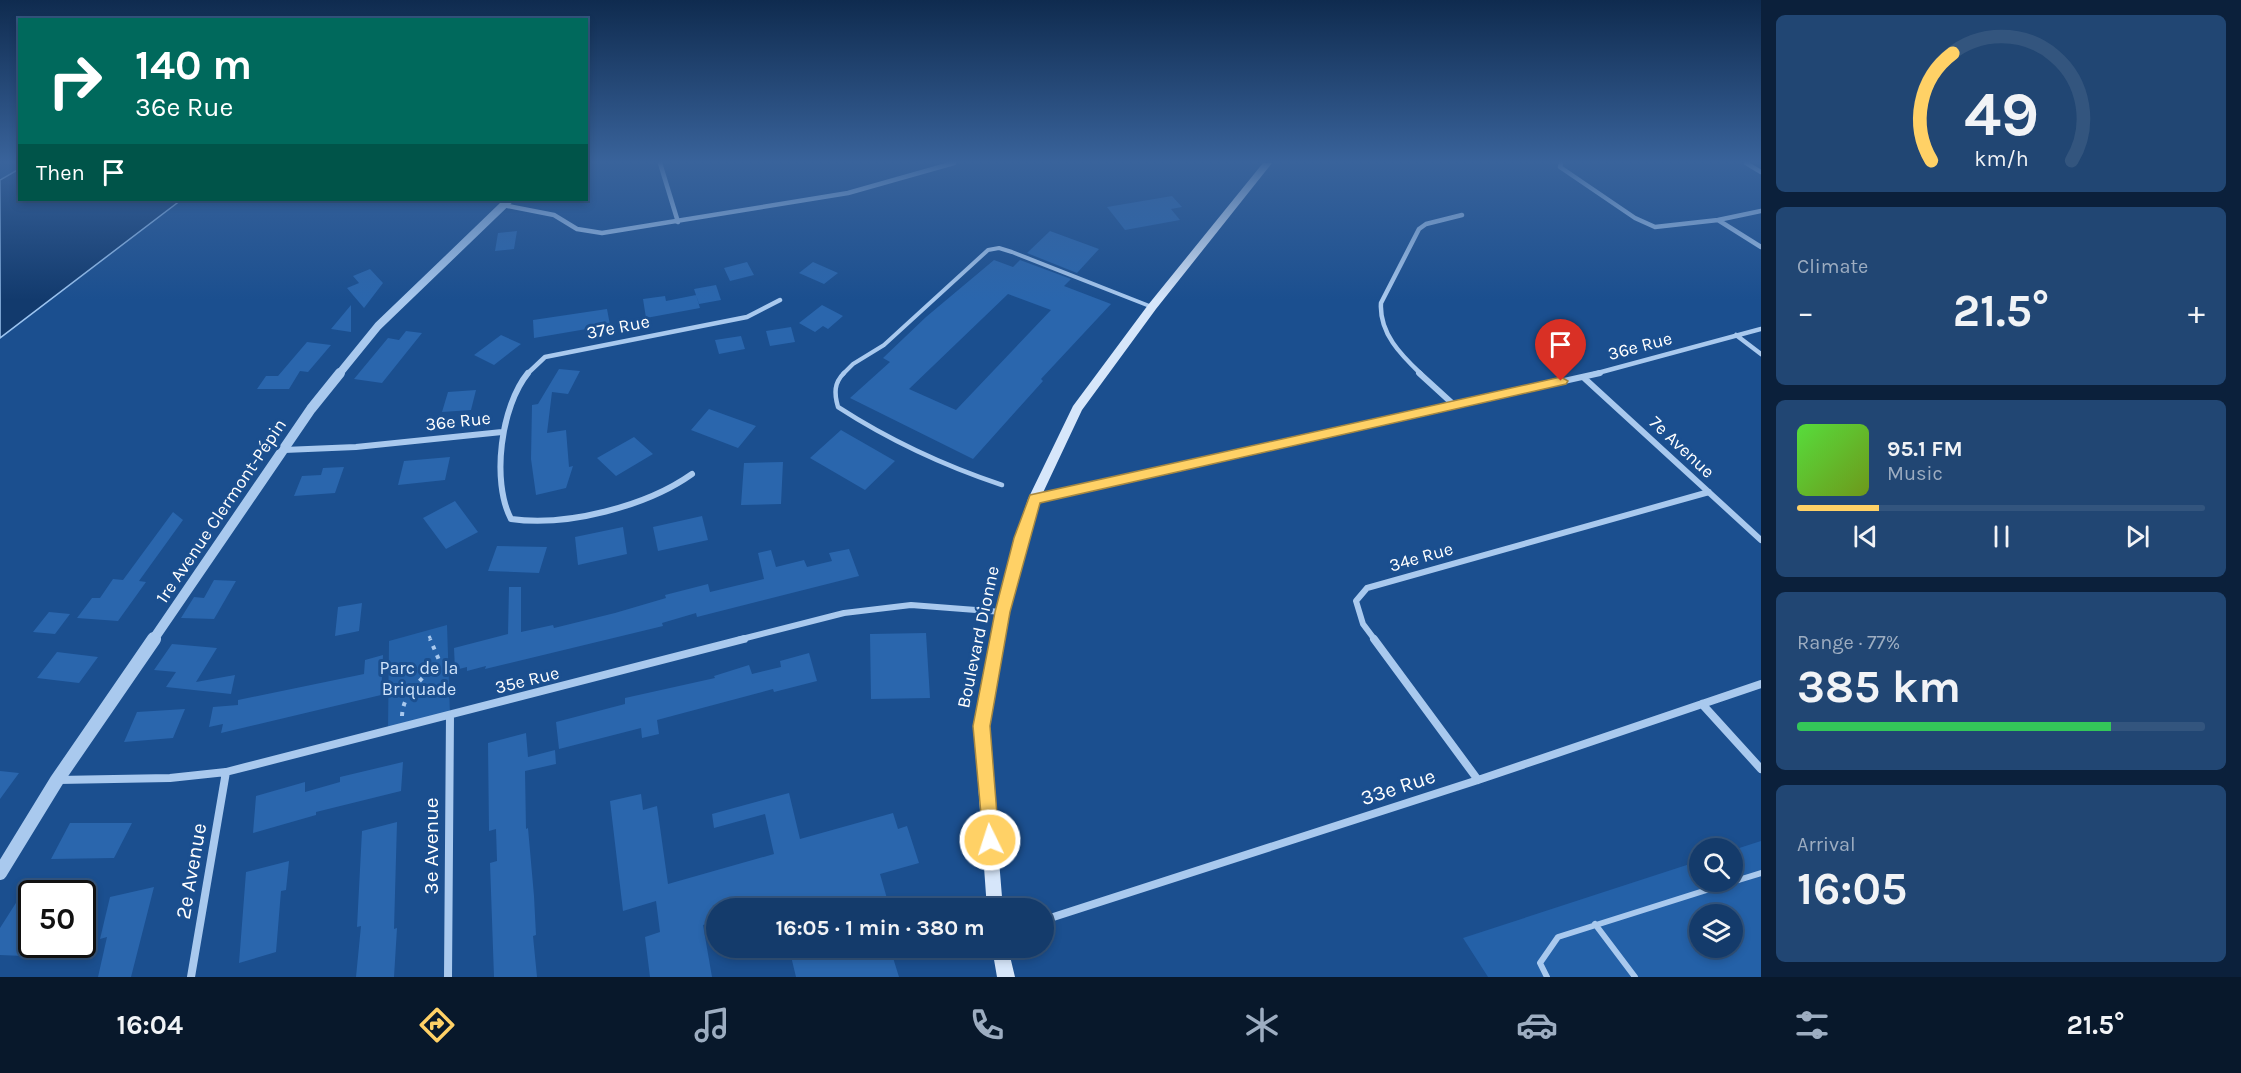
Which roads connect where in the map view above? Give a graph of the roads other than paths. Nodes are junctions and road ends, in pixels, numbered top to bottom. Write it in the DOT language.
graph roads {
  1 [pos="499,209"];
  2 [pos="532,209"];
  3 [pos="674,209"];
  4 [pos="757,209"];
  5 [pos="1231,209"];
  6 [pos="1621,209"];
  7 [pos="1761,210"];
  8 [pos="1462,215"];
  9 [pos="1718,220"];
  10 [pos="678,222"];
  11 [pos="1761,247"];
  12 [pos="780,300"];
  13 [pos="1152,307"];
  14 [pos="1761,329"];
  15 [pos="1736,335"];
  16 [pos="1761,354"];
  17 [pos="1583,376"];
  18 [pos="1453,404"];
  19 [pos="502,432"];
  20 [pos="282,450"];
  21 [pos="692,474"];
  22 [pos="1002,485"];
  23 [pos="1709,492"];
  24 [pos="1035,499"];
  25 [pos="1761,540"];
  26 [pos="1002,612"];
  27 [pos="1761,684"];
  28 [pos="1702,704"];
  29 [pos="450,715"];
  30 [pos="1761,770"];
  31 [pos="226,772"];
  32 [pos="57,780"];
  33 [pos="1478,780"];
  34 [pos="0,873"];
  35 [pos="1761,873"];
  36 [pos="1743,879"];
  37 [pos="1699,892"];
  38 [pos="994,898"];
  39 [pos="1054,917"];
  40 [pos="1595,924"];
  41 [pos="1002,958"];
  42 [pos="191,977"];
  43 [pos="448,977"];
  44 [pos="1006,977"];
  45 [pos="1547,977"];
  46 [pos="1635,977"];
  1 -- 20 [label="street, 1re Avenue Clermont-Pépin"];
  2 -- 10 [label="street"];
  3 -- 10 [label="street"];
  4 -- 10 [label="street"];
  5 -- 13 [label="main road, Boulevard Dionne"];
  6 -- 9 [label="street"];
  7 -- 9 [label="street"];
  8 -- 18 [label="street"];
  9 -- 11 [label="street"];
  12 -- 19 [label="street, 37e Rue"];
  13 -- 22 [label="lane"];
  13 -- 24 [label="main road, Boulevard Dionne"];
  14 -- 15 [label="street, 36e Rue"];
  15 -- 16 [label="street"];
  15 -- 17 [label="street, 36e Rue"];
  17 -- 18 [label="street, 36e Rue"];
  17 -- 23 [label="street, 7e Avenue"];
  18 -- 24 [label="street, 36e Rue"];
  19 -- 20 [label="street, 36e Rue"];
  19 -- 21 [label="street, 36e Rue"];
  20 -- 32 [label="street, 1re Avenue Clermont-Pépin"];
  23 -- 25 [label="street, 7e Avenue"];
  23 -- 33 [label="street, 34e Rue"];
  24 -- 26 [label="main road, Boulevard Dionne"];
  26 -- 29 [label="street, 35e Rue"];
  26 -- 38 [label="main road, Boulevard Dionne"];
  27 -- 28 [label="street, 33e Rue"];
  28 -- 30 [label="street"];
  28 -- 33 [label="street, 33e Rue"];
  29 -- 31 [label="street, 35e Rue"];
  29 -- 43 [label="street, 3e Avenue"];
  31 -- 32 [label="street, 35e Rue"];
  31 -- 42 [label="street, 2e Avenue"];
  32 -- 34 [label="street, 1re Avenue Clermont-Pépin"];
  33 -- 39 [label="street, 33e Rue"];
  35 -- 36 [label="lane"];
  37 -- 40 [label="lane"];
  40 -- 45 [label="lane"];
  40 -- 46 [label="lane"];
  41 -- 44 [label="main road"];
}
